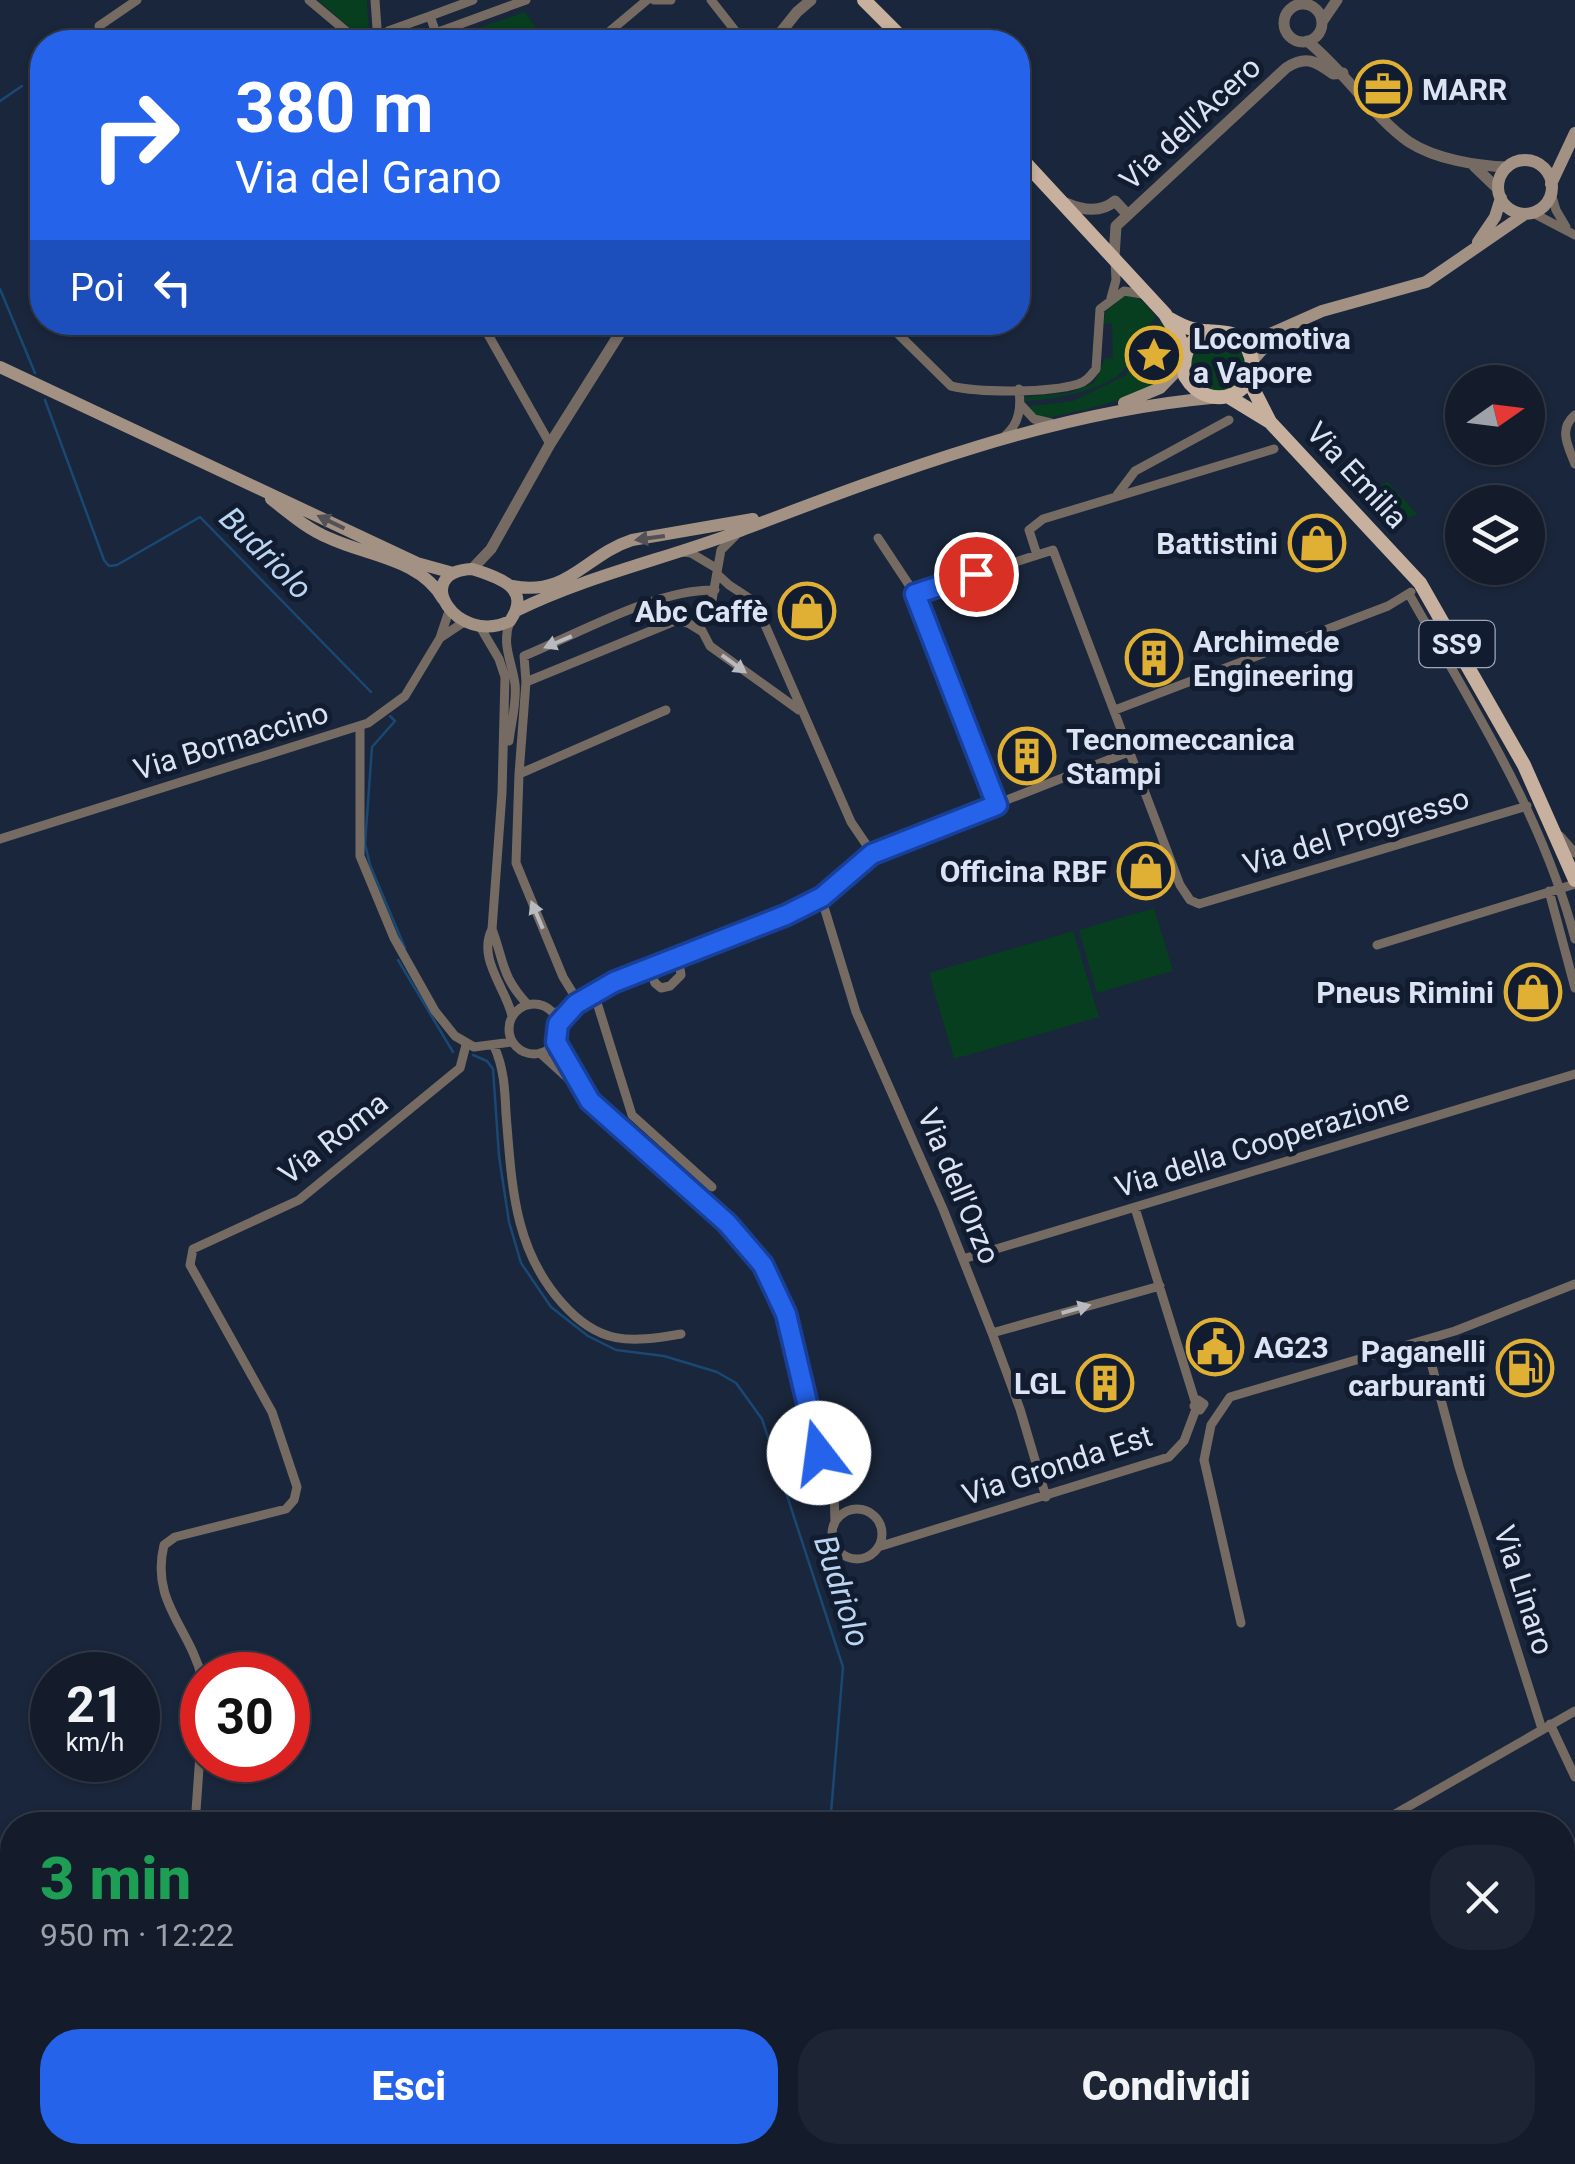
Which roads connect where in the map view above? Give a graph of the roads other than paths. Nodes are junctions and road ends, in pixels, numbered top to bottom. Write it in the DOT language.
graph roads {
  1 [pos="137,0"];
  2 [pos="308,0"];
  3 [pos="374,0"];
  4 [pos="473,0"];
  5 [pos="484,0"];
  6 [pos="526,0"];
  7 [pos="650,0"];
  8 [pos="671,0"];
  9 [pos="712,0"];
  10 [pos="811,0"];
  11 [pos="864,0"];
  12 [pos="1335,0"];
  13 [pos="800,6"];
  14 [pos="1313,7"];
  15 [pos="489,14"];
  16 [pos="430,16"];
  17 [pos="99,26"];
  18 [pos="1320,28"];
  19 [pos="344,30"];
  20 [pos="377,30"];
  21 [pos="391,30"];
  22 [pos="435,30"];
  23 [pos="444,30"];
  24 [pos="611,30"];
  25 [pos="735,30"];
  26 [pos="781,30"];
  27 [pos="894,30"];
  28 [pos="1290,36"];
  29 [pos="1306,42"];
  30 [pos="1329,57"];
  31 [pos="1289,66"];
  32 [pos="1343,74"];
  33 [pos="1575,133"];
  34 [pos="1567,149"];
  35 [pos="1470,163"];
  36 [pos="1536,163"];
  37 [pos="1508,166"];
  38 [pos="1030,167"];
  39 [pos="1551,189"];
  40 [pos="1500,194"];
  41 [pos="1066,204"];
  42 [pos="1529,213"];
  43 [pos="1128,215"];
  44 [pos="1571,232"];
  45 [pos="1471,252"];
  46 [pos="1114,257"];
  47 [pos="1112,298"];
  48 [pos="1150,298"];
  49 [pos="1167,318"];
  50 [pos="1208,331"];
  51 [pos="1279,331"];
  52 [pos="488,335"];
  53 [pos="619,335"];
  54 [pos="899,335"];
  55 [pos="1240,338"];
  56 [pos="1184,358"];
  57 [pos="1251,362"];
  58 [pos="0,367"];
  59 [pos="1248,379"];
  60 [pos="1020,389"];
  61 [pos="1229,396"];
  62 [pos="1211,398"];
  63 [pos="1021,405"];
  64 [pos="1103,412"];
  65 [pos="1575,414"];
  66 [pos="1228,420"];
  67 [pos="1270,422"];
  68 [pos="1055,423"];
  69 [pos="998,441"];
  70 [pos="550,444"];
  71 [pos="1274,450"];
  72 [pos="1575,464"];
  73 [pos="253,485"];
  74 [pos="1115,497"];
  75 [pos="780,514"];
  76 [pos="739,531"];
  77 [pos="878,538"];
  78 [pos="491,549"];
  79 [pos="678,552"];
  80 [pos="1037,554"];
  81 [pos="472,569"];
  82 [pos="717,571"];
  83 [pos="453,573"];
  84 [pos="494,576"];
  85 [pos="512,586"];
  86 [pos="1414,589"];
  87 [pos="743,593"];
  88 [pos="915,594"];
  89 [pos="714,595"];
  90 [pos="446,605"];
  91 [pos="513,616"];
  92 [pos="473,622"];
  93 [pos="701,630"];
  94 [pos="440,638"];
  95 [pos="526,682"];
  96 [pos="1485,708"];
  97 [pos="666,710"];
  98 [pos="1116,710"];
  99 [pos="801,711"];
  100 [pos="360,726"];
  101 [pos="1131,751"];
  102 [pos="519,774"];
  103 [pos="502,793"];
  104 [pos="997,805"];
  105 [pos="1527,806"];
  106 [pos="1556,832"];
  107 [pos="0,840"];
  108 [pos="1575,853"];
  109 [pos="872,854"];
  110 [pos="1570,884"];
  111 [pos="1549,891"];
  112 [pos="822,897"];
  113 [pos="492,929"];
  114 [pos="1575,938"];
  115 [pos="1378,945"];
  116 [pos="678,956"];
  117 [pos="1572,966"];
  118 [pos="649,968"];
  119 [pos="1575,988"];
  120 [pos="594,994"];
  121 [pos="577,1004"];
  122 [pos="528,1005"];
  123 [pos="512,1016"];
  124 [pos="556,1019"];
  125 [pos="512,1042"];
  126 [pos="556,1042"];
  127 [pos="466,1045"];
  128 [pos="494,1046"];
  129 [pos="540,1054"];
  130 [pos="1575,1074"];
  131 [pos="590,1101"];
  132 [pos="712,1187"];
  133 [pos="1136,1208"];
  134 [pos="963,1259"];
  135 [pos="1575,1284"];
  136 [pos="1160,1286"];
  137 [pos="992,1332"];
  138 [pos="681,1334"];
  139 [pos="1425,1340"];
  140 [pos="1230,1397"];
  141 [pos="1198,1405"];
  142 [pos="834,1491"];
  143 [pos="1046,1498"];
  144 [pos="850,1510"];
  145 [pos="835,1522"];
  146 [pos="881,1528"];
  147 [pos="908,1540"];
  148 [pos="878,1547"];
  149 [pos="1241,1623"];
  150 [pos="193,1652"];
  151 [pos="1575,1711"];
  152 [pos="1546,1726"];
  153 [pos="1575,1777"];
  154 [pos="198,1782"];
  155 [pos="196,1812"];
  156 [pos="1398,1812"];
  1 -- 17 [label="street"];
  2 -- 19 [label="street"];
  3 -- 20 [label="street"];
  4 -- 16 [label="street"];
  5 -- 15 [label="street"];
  6 -- 15 [label="street"];
  7 -- 8 [label="street"];
  7 -- 24 [label="street"];
  9 -- 25 [label="street"];
  10 -- 13 [label="street"];
  11 -- 27 [label="main road"];
  12 -- 14 [label="street"];
  12 -- 18 [label="street"];
  13 -- 26 [label="street"];
  14 -- 18 [label="street"];
  14 -- 28 [label="street"];
  15 -- 23 [label="street"];
  16 -- 21 [label="street"];
  16 -- 22 [label="street"];
  18 -- 29 [label="street"];
  18 -- 30 [label="street"];
  28 -- 29 [label="street"];
  28 -- 31 [label="street, Via dell'Acero"];
  29 -- 30 [label="street"];
  29 -- 31 [label="street, Via dell'Acero"];
  30 -- 32 [label="street"];
  31 -- 32 [label="street, Via dell'Acero"];
  31 -- 43 [label="street, Via dell'Acero"];
  32 -- 35 [label="street"];
  33 -- 34 [label="main road"];
  34 -- 36 [label="main road"];
  34 -- 39 [label="main road"];
  35 -- 37 [label="street"];
  35 -- 40 [label="street"];
  36 -- 37 [label="main road"];
  36 -- 39 [label="main road"];
  37 -- 40 [label="main road"];
  38 -- 41 [label="main road"];
  39 -- 42 [label="main road"];
  39 -- 44 [label="street"];
  40 -- 42 [label="main road"];
  40 -- 45 [label="main road"];
  41 -- 43 [label="street, Via dell'Acero"];
  41 -- 46 [label="main road"];
  42 -- 44 [label="street"];
  42 -- 45 [label="main road"];
  43 -- 46 [label="street, Via dell'Acero"];
  45 -- 51 [label="main road"];
  46 -- 47 [label="street"];
  46 -- 48 [label="main road"];
  47 -- 48 [label="street"];
  47 -- 60 [label="street"];
  48 -- 49 [label="main road"];
  49 -- 50 [label="main road"];
  49 -- 56 [label="main road"];
  50 -- 55 [label="main road"];
  50 -- 56 [label="main road"];
  51 -- 55 [label="main road"];
  51 -- 57 [label="main road"];
  52 -- 70 [label="street"];
  53 -- 70 [label="street"];
  54 -- 60 [label="street"];
  55 -- 57 [label="main road"];
  56 -- 62 [label="main road"];
  56 -- 64 [label="main road"];
  57 -- 59 [label="main road"];
  58 -- 73 [label="main road"];
  59 -- 61 [label="main road"];
  59 -- 67 [label="main road, Via Emilia / SS9"];
  60 -- 63 [label="street"];
  61 -- 62 [label="main road"];
  61 -- 67 [label="main road, Via Emilia / SS9"];
  62 -- 64 [label="main road"];
  63 -- 68 [label="street"];
  63 -- 69 [label="street"];
  64 -- 68 [label="main road"];
  65 -- 72 [label="street"];
  66 -- 74 [label="street, Via Emilia"];
  67 -- 86 [label="main road, Via Emilia / SS9"];
  68 -- 69 [label="main road"];
  69 -- 75 [label="main road"];
  70 -- 78 [label="street"];
  71 -- 74 [label="street, Via Emilia"];
  83 -- 73 [label="main road, one-way"];
  73 -- 90 [label="main road"];
  74 -- 80 [label="street, Via Emilia"];
  75 -- 76 [label="main road"];
  75 -- 85 [label="main road, one-way"];
  76 -- 79 [label="main road"];
  76 -- 82 [label="street"];
  77 -- 88 [label="street"];
  78 -- 81 [label="street"];
  78 -- 84 [label="street"];
  79 -- 82 [label="street"];
  79 -- 91 [label="main road"];
  80 -- 88 [label="street"];
  80 -- 98 [label="street"];
  81 -- 83 [label="main road"];
  81 -- 84 [label="main road"];
  82 -- 87 [label="street"];
  82 -- 89 [label="street"];
  83 -- 90 [label="main road"];
  84 -- 85 [label="main road"];
  85 -- 91 [label="main road"];
  86 -- 96 [label="main road, Via Emilia / SS9"];
  86 -- 98 [label="street"];
  87 -- 89 [label="street"];
  87 -- 99 [label="street"];
  88 -- 104 [label="street"];
  89 -- 93 [label="street"];
  89 -- 95 [label="street, one-way"];
  90 -- 92 [label="main road"];
  90 -- 94 [label="street, Via Bornaccino"];
  91 -- 92 [label="main road"];
  91 -- 103 [label="street"];
  92 -- 94 [label="street, Via Bornaccino"];
  92 -- 103 [label="street"];
  93 -- 95 [label="street"];
  93 -- 99 [label="street, one-way"];
  94 -- 100 [label="street, Via Bornaccino"];
  95 -- 102 [label="street"];
  96 -- 105 [label="street"];
  96 -- 106 [label="main road, Via Emilia / SS9"];
  97 -- 102 [label="street"];
  98 -- 101 [label="street"];
  99 -- 109 [label="street"];
  100 -- 107 [label="street, Via Bornaccino"];
  100 -- 127 [label="street"];
  101 -- 104 [label="street"];
  101 -- 105 [label="street, Via del Progresso"];
  121 -- 102 [label="street, one-way"];
  103 -- 113 [label="street"];
  104 -- 109 [label="street"];
  105 -- 110 [label="street"];
  106 -- 108 [label="street"];
  106 -- 110 [label="main road, Via Emilia / SS9"];
  109 -- 112 [label="street"];
  110 -- 111 [label="street"];
  110 -- 114 [label="street"];
  111 -- 115 [label="street"];
  111 -- 117 [label="street"];
  112 -- 116 [label="street"];
  112 -- 134 [label="street, Via dell'Orzo"];
  113 -- 122 [label="street"];
  113 -- 123 [label="street"];
  116 -- 118 [label="street"];
  116 -- 118 [label="street"];
  117 -- 119 [label="street"];
  118 -- 120 [label="street"];
  120 -- 121 [label="street"];
  120 -- 132 [label="street"];
  121 -- 124 [label="street"];
  122 -- 123 [label="street"];
  122 -- 124 [label="street"];
  123 -- 125 [label="street"];
  124 -- 126 [label="street"];
  125 -- 128 [label="street"];
  125 -- 129 [label="street, Via Gronda Est"];
  126 -- 129 [label="street"];
  126 -- 131 [label="street, Via Gronda Est"];
  127 -- 128 [label="street"];
  127 -- 150 [label="street, Via Roma"];
  128 -- 138 [label="street"];
  129 -- 131 [label="street, Via Gronda Est"];
  130 -- 133 [label="street, Via della Cooperazione"];
  131 -- 142 [label="street, Via Gronda Est"];
  133 -- 134 [label="street, Via della Cooperazione"];
  133 -- 136 [label="street"];
  134 -- 137 [label="street, Via dell'Orzo"];
  135 -- 139 [label="street"];
  137 -- 136 [label="street, one-way"];
  136 -- 141 [label="street"];
  137 -- 143 [label="street, Via dell'Orzo"];
  139 -- 140 [label="street"];
  139 -- 152 [label="street, Via Linaro"];
  140 -- 141 [label="street"];
  140 -- 149 [label="street"];
  141 -- 143 [label="street, Via Gronda Est"];
  142 -- 144 [label="street, Via Gronda Est"];
  142 -- 145 [label="street, Via Gronda Est"];
  143 -- 147 [label="street, Via Gronda Est"];
  144 -- 145 [label="street"];
  144 -- 146 [label="street, Via Gronda Est"];
  145 -- 148 [label="street, Via Gronda Est"];
  146 -- 147 [label="street, Via Gronda Est"];
  146 -- 148 [label="street"];
  147 -- 148 [label="street, Via Gronda Est"];
  151 -- 152 [label="street"];
  152 -- 153 [label="street, Via Linaro"];
  152 -- 156 [label="street"];
  154 -- 155 [label="street"];
}
